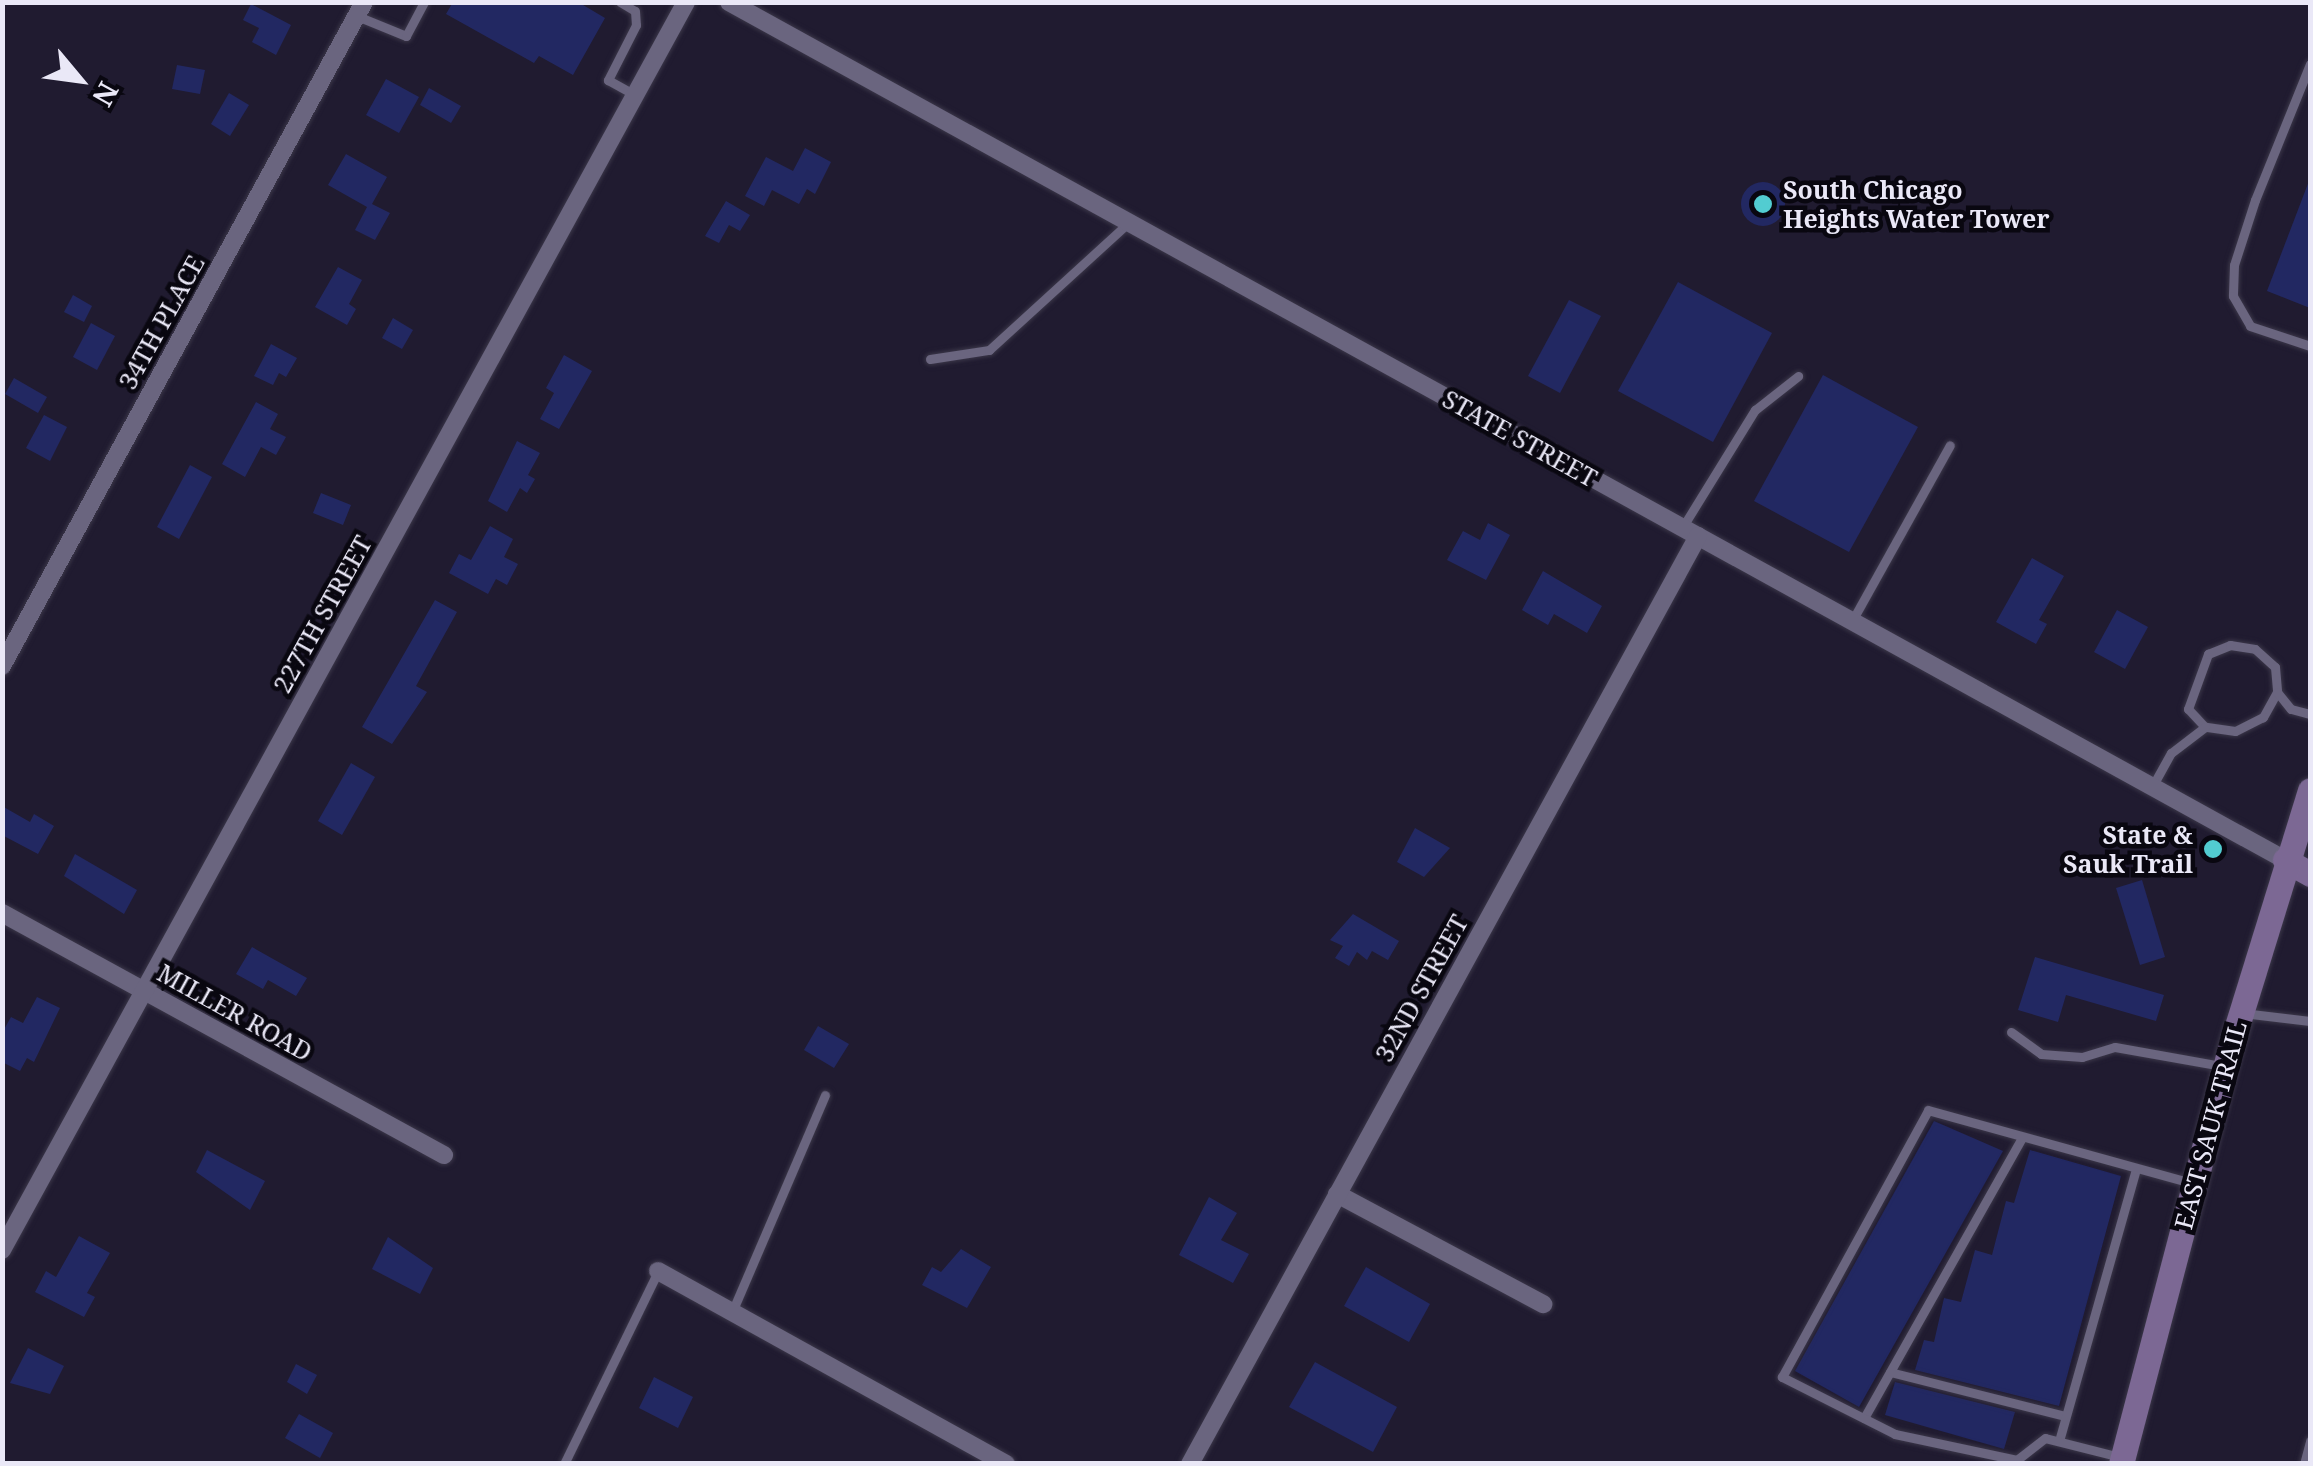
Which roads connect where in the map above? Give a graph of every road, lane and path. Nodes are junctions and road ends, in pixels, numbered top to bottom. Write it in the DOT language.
graph roads {
  1 [pos="424,2"];
  2 [pos="620,2"];
  3 [pos="686,2"];
  4 [pos="729,2"];
  5 [pos="360,9"];
  6 [pos="2310,64"];
  7 [pos="635,96"];
  8 [pos="1128,222"];
  9 [pos="2310,346"];
  10 [pos="930,360"];
  11 [pos="1798,376"];
  12 [pos="1950,445"];
  13 [pos="1690,532"];
  14 [pos="1852,622"];
  15 [pos="2,666"];
  16 [pos="2277,692"];
  17 [pos="2310,714"];
  18 [pos="2205,727"];
  19 [pos="2152,786"];
  20 [pos="2310,790"];
  21 [pos="2285,860"];
  22 [pos="2310,874"];
  23 [pos="2,913"];
  24 [pos="144,990"];
  25 [pos="2240,1012"];
  26 [pos="2310,1021"];
  27 [pos="2011,1032"];
  28 [pos="2225,1067"];
  29 [pos="825,1095"];
  30 [pos="2022,1138"];
  31 [pos="444,1154"];
  32 [pos="2136,1169"];
  33 [pos="2194,1184"];
  34 [pos="1337,1194"];
  35 [pos="2,1250"];
  36 [pos="658,1272"];
  37 [pos="1543,1304"];
  38 [pos="732,1312"];
  39 [pos="1890,1372"];
  40 [pos="2065,1416"];
  41 [pos="1864,1418"];
  42 [pos="2310,1440"];
  43 [pos="2059,1441"];
  44 [pos="2122,1460"];
  45 [pos="564,1464"];
  46 [pos="1006,1464"];
  47 [pos="1190,1464"];
  48 [pos="2304,1464"];
  1 -- 5 [label="lane"];
  2 -- 7 [label="lane"];
  3 -- 7 [label="street, 227TH STREET"];
  4 -- 8 [label="street, STATE STREET"];
  5 -- 15 [label="street, 34TH PLACE"];
  6 -- 9 [label="lane"];
  7 -- 24 [label="street, 227TH STREET"];
  8 -- 10 [label="lane"];
  8 -- 13 [label="street, STATE STREET"];
  11 -- 13 [label="lane"];
  12 -- 14 [label="lane"];
  13 -- 14 [label="street, STATE STREET"];
  13 -- 34 [label="street, 32ND STREET"];
  14 -- 19 [label="street, STATE STREET"];
  16 -- 17 [label="lane"];
  16 -- 18 [label="lane"];
  16 -- 18 [label="lane"];
  18 -- 19 [label="lane"];
  19 -- 21 [label="street, STATE STREET"];
  20 -- 21 [label="main road, EAST SAUK TRAIL"];
  21 -- 22 [label="main road, STATE STREET"];
  21 -- 25 [label="main road, EAST SAUK TRAIL"];
  23 -- 24 [label="street, MILLER ROAD"];
  24 -- 31 [label="street, MILLER ROAD"];
  24 -- 35 [label="street, 227TH STREET"];
  25 -- 26 [label="lane"];
  25 -- 28 [label="main road, EAST SAUK TRAIL"];
  27 -- 28 [label="lane"];
  28 -- 33 [label="main road, EAST SAUK TRAIL"];
  29 -- 38 [label="lane"];
  30 -- 32 [label="lane"];
  30 -- 39 [label="lane"];
  30 -- 41 [label="lane"];
  32 -- 33 [label="lane"];
  32 -- 40 [label="lane"];
  33 -- 44 [label="main road, EAST SAUK TRAIL"];
  34 -- 37 [label="street"];
  34 -- 47 [label="street, 32ND STREET"];
  36 -- 38 [label="street"];
  36 -- 45 [label="lane"];
  38 -- 46 [label="street"];
  39 -- 40 [label="lane"];
  39 -- 41 [label="lane"];
  40 -- 43 [label="lane"];
  41 -- 43 [label="lane"];
  42 -- 48 [label="lane"];
  43 -- 44 [label="lane"];
}
